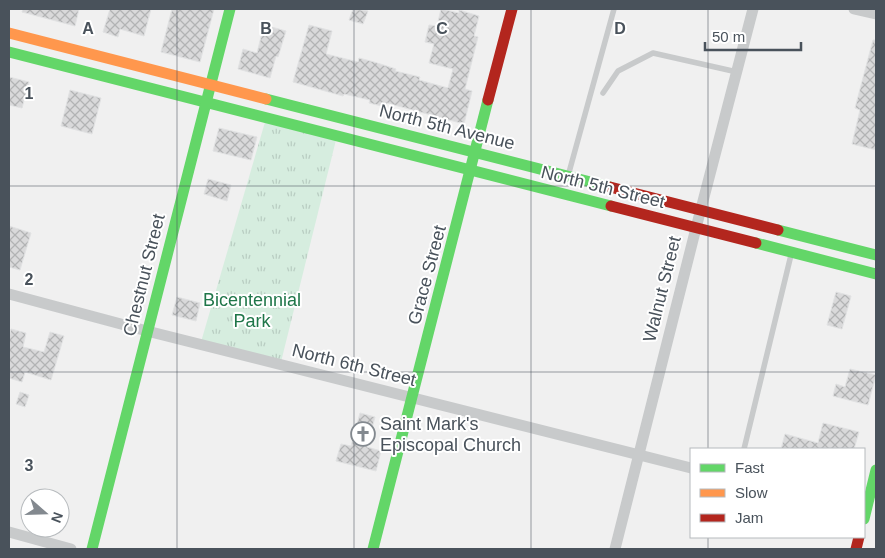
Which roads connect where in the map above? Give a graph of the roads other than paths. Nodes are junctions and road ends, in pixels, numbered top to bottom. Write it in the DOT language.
graph roads {
  1 [pos="230,9"];
  2 [pos="512,9"];
  3 [pos="614,9"];
  4 [pos="753,9"];
  5 [pos="854,9"];
  6 [pos="874,12"];
  7 [pos="9,33"];
  8 [pos="9,52"];
  9 [pos="736,72"];
  10 [pos="210,85"];
  11 [pos="603,93"];
  12 [pos="206,103"];
  13 [pos="476,153"];
  14 [pos="472,171"];
  15 [pos="568,176"];
  16 [pos="700,210"];
  17 [pos="696,228"];
  18 [pos="791,253"];
  19 [pos="876,255"];
  20 [pos="876,274"];
  21 [pos="9,294"];
  22 [pos="147,331"];
  23 [pos="413,397"];
  24 [pos="744,448"];
  25 [pos="640,456"];
  26 [pos="690,468"];
  27 [pos="876,470"];
  28 [pos="867,513"];
  29 [pos="9,532"];
  30 [pos="71,549"];
  31 [pos="92,549"];
  32 [pos="373,549"];
  33 [pos="615,549"];
  1 -- 10 [label="street, Chestnut Street"];
  2 -- 13 [label="street, Grace Street"];
  3 -- 15 [label="lane"];
  4 -- 9 [label="street, Walnut Street"];
  5 -- 6 [label="street"];
  7 -- 10 [label="street, North 5th Avenue"];
  8 -- 12 [label="street"];
  9 -- 11 [label="lane"];
  9 -- 16 [label="street, Walnut Street"];
  10 -- 12 [label="street, Chestnut Street"];
  10 -- 13 [label="street, North 5th Avenue"];
  12 -- 14 [label="street, North 5th Street"];
  12 -- 22 [label="street, Chestnut Street"];
  13 -- 14 [label="street, Grace Street"];
  13 -- 15 [label="street, North 5th Avenue"];
  14 -- 17 [label="street, North 5th Street"];
  14 -- 23 [label="street, Grace Street"];
  15 -- 16 [label="street, North 5th Avenue"];
  16 -- 17 [label="street, Walnut Street"];
  16 -- 19 [label="street, North 5th Avenue"];
  17 -- 18 [label="street, North 5th Street"];
  17 -- 25 [label="street, Walnut Street"];
  18 -- 20 [label="street, North 5th Street"];
  18 -- 24 [label="lane"];
  21 -- 22 [label="street, North 6th Street"];
  22 -- 23 [label="street, North 6th Street"];
  22 -- 31 [label="street, Chestnut Street"];
  23 -- 25 [label="street, North 6th Street"];
  23 -- 32 [label="street, Grace Street"];
  25 -- 26 [label="street, North 6th Street"];
  25 -- 33 [label="street, Walnut Street"];
  27 -- 28 [label="street"];
  29 -- 30 [label="street"];
}
